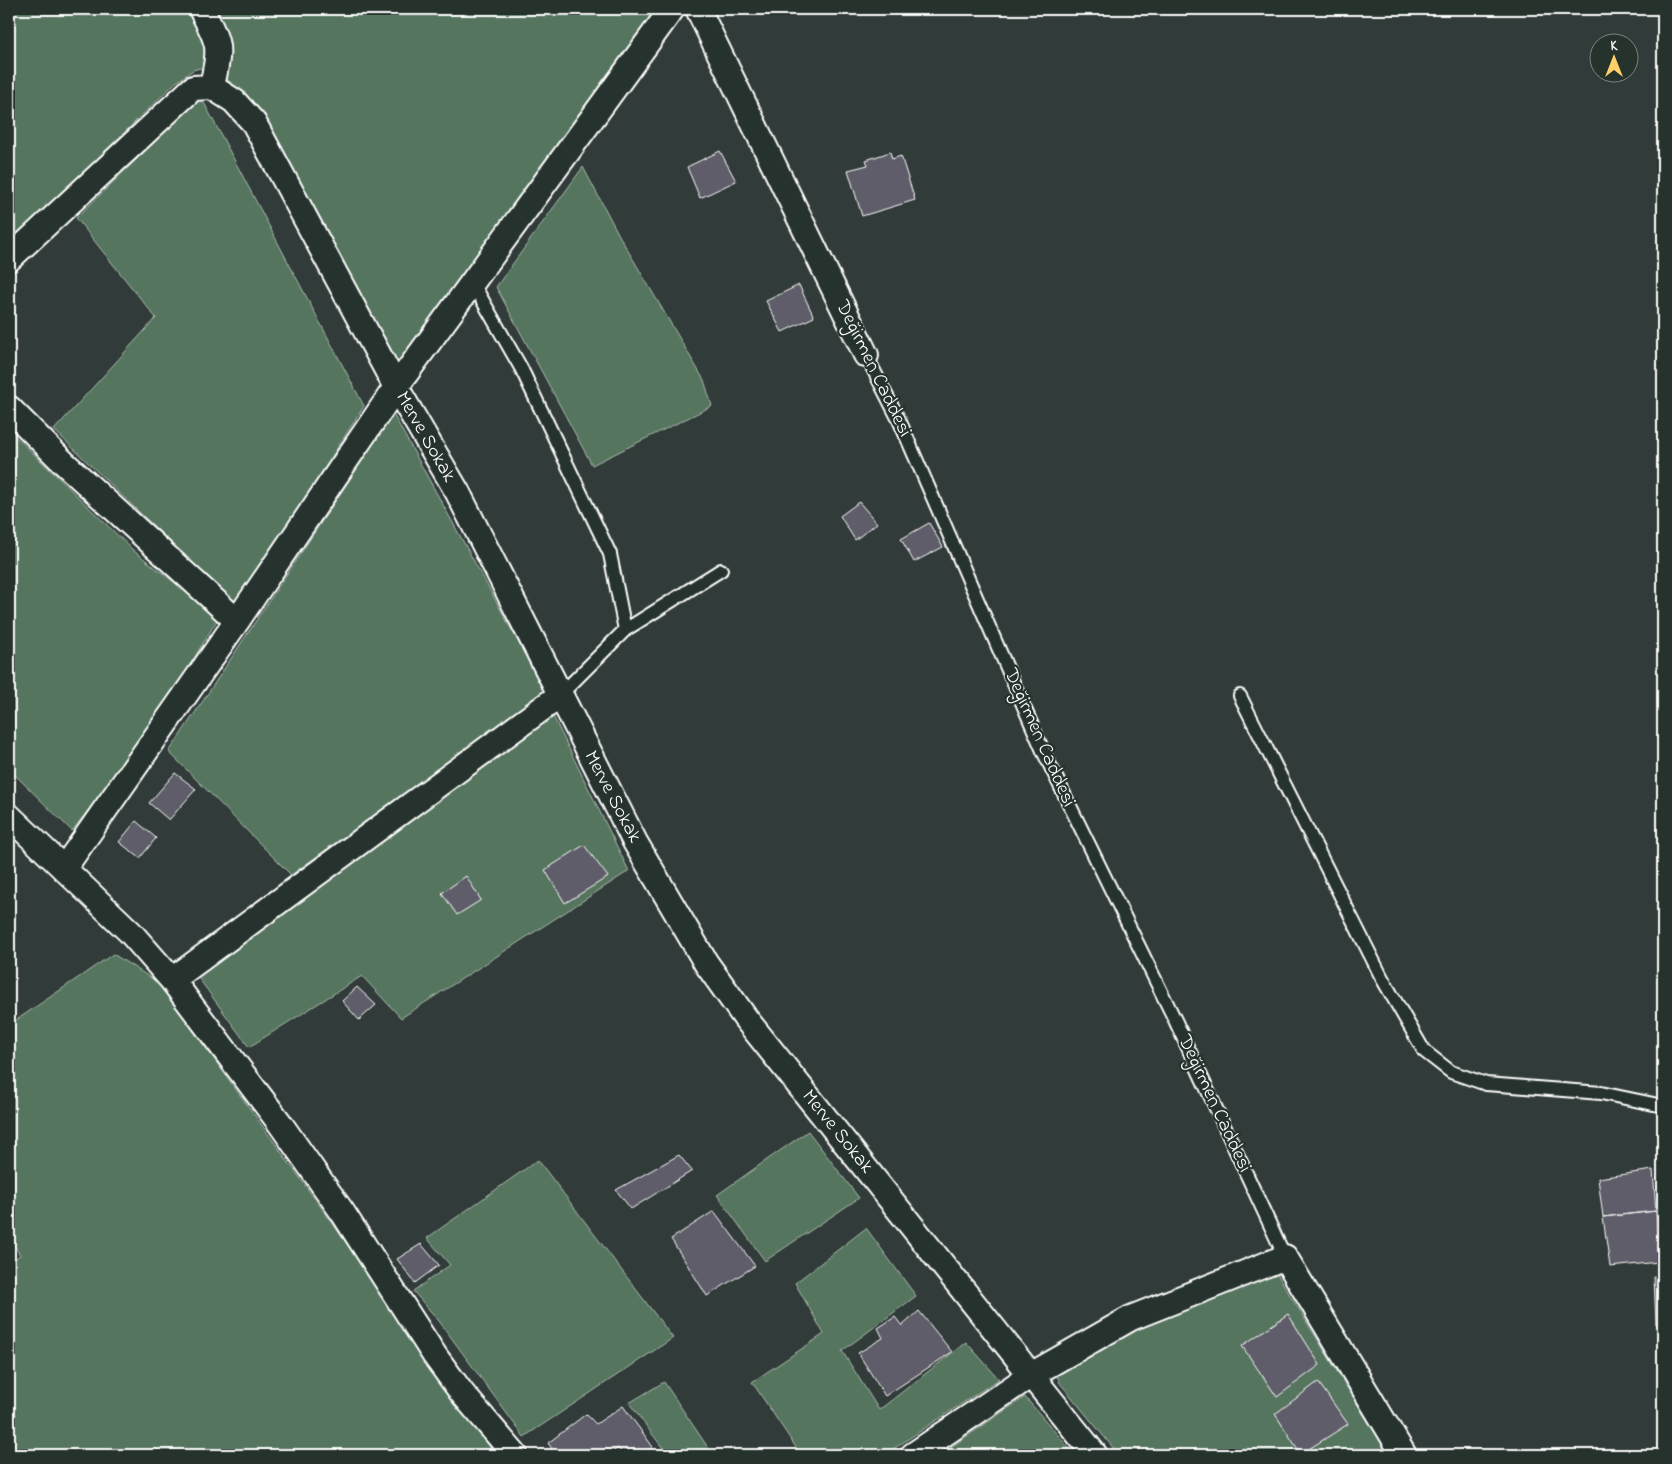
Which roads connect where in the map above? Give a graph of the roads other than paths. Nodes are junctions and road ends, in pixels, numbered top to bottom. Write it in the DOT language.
graph roads {
  1 [pos="201,9"];
  2 [pos="672,9"];
  3 [pos="698,9"];
  4 [pos="212,87"];
  5 [pos="9,259"];
  6 [pos="472,282"];
  7 [pos="866,355"];
  8 [pos="396,387"];
  9 [pos="9,408"];
  10 [pos="721,570"];
  11 [pos="238,621"];
  12 [pos="625,630"];
  13 [pos="559,696"];
  14 [pos="1240,696"];
  15 [pos="9,816"];
  16 [pos="65,868"];
  17 [pos="172,980"];
  18 [pos="1663,1106"];
  19 [pos="1285,1257"];
  20 [pos="1031,1375"];
  21 [pos="514,1455"];
  22 [pos="913,1455"];
  23 [pos="1095,1455"];
  24 [pos="1404,1455"];
  1 -- 4 [label="street"];
  2 -- 6 [label="street"];
  3 -- 7 [label="street, Değirmen Caddesi"];
  4 -- 5 [label="street"];
  4 -- 8 [label="street, Merve Sokak"];
  6 -- 8 [label="street"];
  6 -- 12 [label="lane"];
  7 -- 19 [label="lane, Değirmen Caddesi"];
  8 -- 11 [label="street"];
  8 -- 13 [label="street, Merve Sokak"];
  9 -- 11 [label="street"];
  10 -- 12 [label="lane"];
  11 -- 16 [label="street"];
  12 -- 13 [label="lane"];
  13 -- 17 [label="street"];
  13 -- 20 [label="street, Merve Sokak"];
  14 -- 18 [label="lane"];
  15 -- 16 [label="street"];
  16 -- 17 [label="street"];
  17 -- 21 [label="street"];
  19 -- 20 [label="street"];
  19 -- 24 [label="street, Değirmen Caddesi"];
  20 -- 22 [label="street"];
  20 -- 23 [label="street, Merve Sokak"];
}
